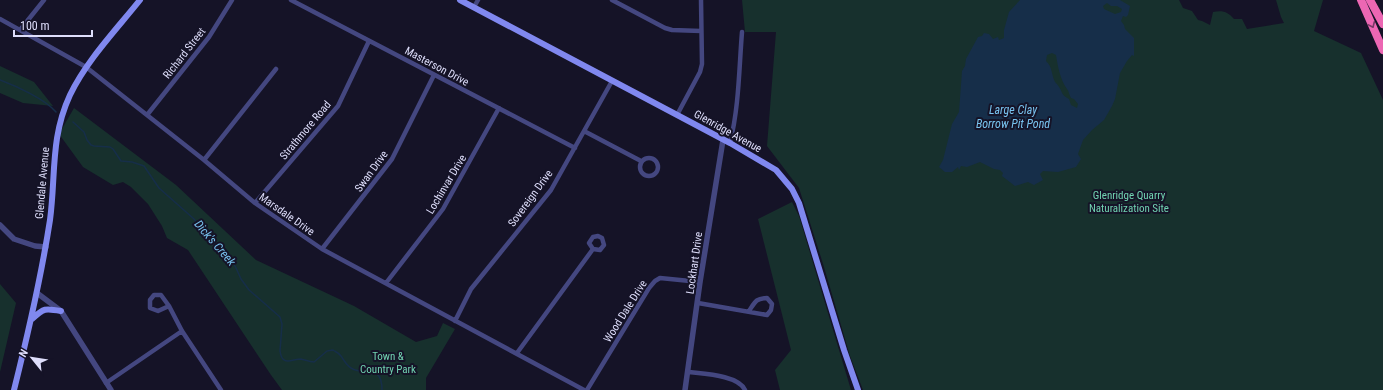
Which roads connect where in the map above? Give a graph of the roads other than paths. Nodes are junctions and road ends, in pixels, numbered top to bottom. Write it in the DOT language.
graph roads {
  1 [pos="44,0"];
  2 [pos="140,0"];
  3 [pos="232,0"];
  4 [pos="291,0"];
  5 [pos="460,0"];
  6 [pos="478,0"];
  7 [pos="612,0"];
  8 [pos="701,0"];
  9 [pos="1361,0"];
  10 [pos="1370,0"];
  11 [pos="474,7"];
  12 [pos="0,19"];
  13 [pos="1383,24"];
  14 [pos="20,30"];
  15 [pos="701,31"];
  16 [pos="742,32"];
  17 [pos="369,41"];
  18 [pos="1383,50"];
  19 [pos="86,67"];
  20 [pos="276,69"];
  21 [pos="434,75"];
  22 [pos="612,81"];
  23 [pos="499,108"];
  24 [pos="147,115"];
  25 [pos="677,115"];
  26 [pos="584,131"];
  27 [pos="723,140"];
  28 [pos="730,143"];
  29 [pos="575,148"];
  30 [pos="204,160"];
  31 [pos="641,161"];
  32 [pos="255,203"];
  33 [pos="0,225"];
  34 [pos="46,247"];
  35 [pos="593,248"];
  36 [pos="322,249"];
  37 [pos="386,282"];
  38 [pos="700,282"];
  39 [pos="37,293"];
  40 [pos="698,303"];
  41 [pos="169,306"];
  42 [pos="749,311"];
  43 [pos="61,312"];
  44 [pos="32,319"];
  45 [pos="455,320"];
  46 [pos="182,332"];
  47 [pos="517,353"];
  48 [pos="688,372"];
  49 [pos="106,383"];
  50 [pos="14,390"];
  51 [pos="111,390"];
  52 [pos="221,390"];
  53 [pos="586,390"];
  54 [pos="685,390"];
  55 [pos="745,390"];
  56 [pos="858,390"];
  1 -- 14 [label="street"];
  2 -- 19 [label="main road, Glendale Avenue"];
  3 -- 24 [label="street, Richard Street"];
  4 -- 17 [label="street, Masterson Drive"];
  5 -- 11 [label="main road, Glenridge Avenue"];
  6 -- 11 [label="street"];
  7 -- 15 [label="street"];
  8 -- 15 [label="street"];
  9 -- 18 [label="highway, one-way"];
  10 -- 13 [label="highway"];
  11 -- 22 [label="main road, Glenridge Avenue"];
  12 -- 14 [label="street, Marsdale Drive"];
  14 -- 19 [label="street, Marsdale Drive"];
  15 -- 25 [label="street"];
  16 -- 28 [label="street"];
  17 -- 21 [label="street, Masterson Drive"];
  17 -- 32 [label="street, Strathmore Road"];
  19 -- 24 [label="street, Marsdale Drive"];
  19 -- 34 [label="main road, Glendale Avenue"];
  20 -- 30 [label="street"];
  21 -- 23 [label="street, Masterson Drive"];
  21 -- 36 [label="street, Swan Drive"];
  22 -- 25 [label="main road, Glenridge Avenue"];
  22 -- 26 [label="street, Sovereign Drive"];
  23 -- 29 [label="street, Masterson Drive"];
  23 -- 37 [label="street, Lochinvar Drive"];
  24 -- 30 [label="street, Marsdale Drive"];
  25 -- 27 [label="main road, Glenridge Avenue"];
  26 -- 29 [label="street, Sovereign Drive"];
  26 -- 31 [label="street"];
  27 -- 28 [label="main road, Glenridge Avenue"];
  27 -- 38 [label="street, Lockhart Drive"];
  28 -- 56 [label="main road, Glenridge Avenue"];
  29 -- 45 [label="street, Sovereign Drive"];
  30 -- 32 [label="street, Marsdale Drive"];
  31 -- 31 [label="street"];
  32 -- 36 [label="street, Marsdale Drive"];
  33 -- 34 [label="street"];
  34 -- 39 [label="main road, Glendale Avenue"];
  35 -- 47 [label="street"];
  36 -- 37 [label="street, Marsdale Drive"];
  37 -- 45 [label="street, Marsdale Drive"];
  38 -- 40 [label="street, Lockhart Drive"];
  38 -- 53 [label="street, Wood Dale Drive"];
  39 -- 43 [label="street"];
  39 -- 44 [label="main road, Glendale Avenue"];
  40 -- 42 [label="street"];
  40 -- 48 [label="street, Lockhart Drive"];
  41 -- 46 [label="street"];
  42 -- 42 [label="street"];
  43 -- 44 [label="main road"];
  43 -- 49 [label="street"];
  44 -- 50 [label="main road, Glendale Avenue"];
  45 -- 47 [label="street, Marsdale Drive"];
  46 -- 49 [label="street"];
  46 -- 52 [label="street"];
  47 -- 53 [label="street, Marsdale Drive"];
  48 -- 54 [label="street, Lockhart Drive"];
  48 -- 55 [label="street"];
  49 -- 51 [label="street"];
}
